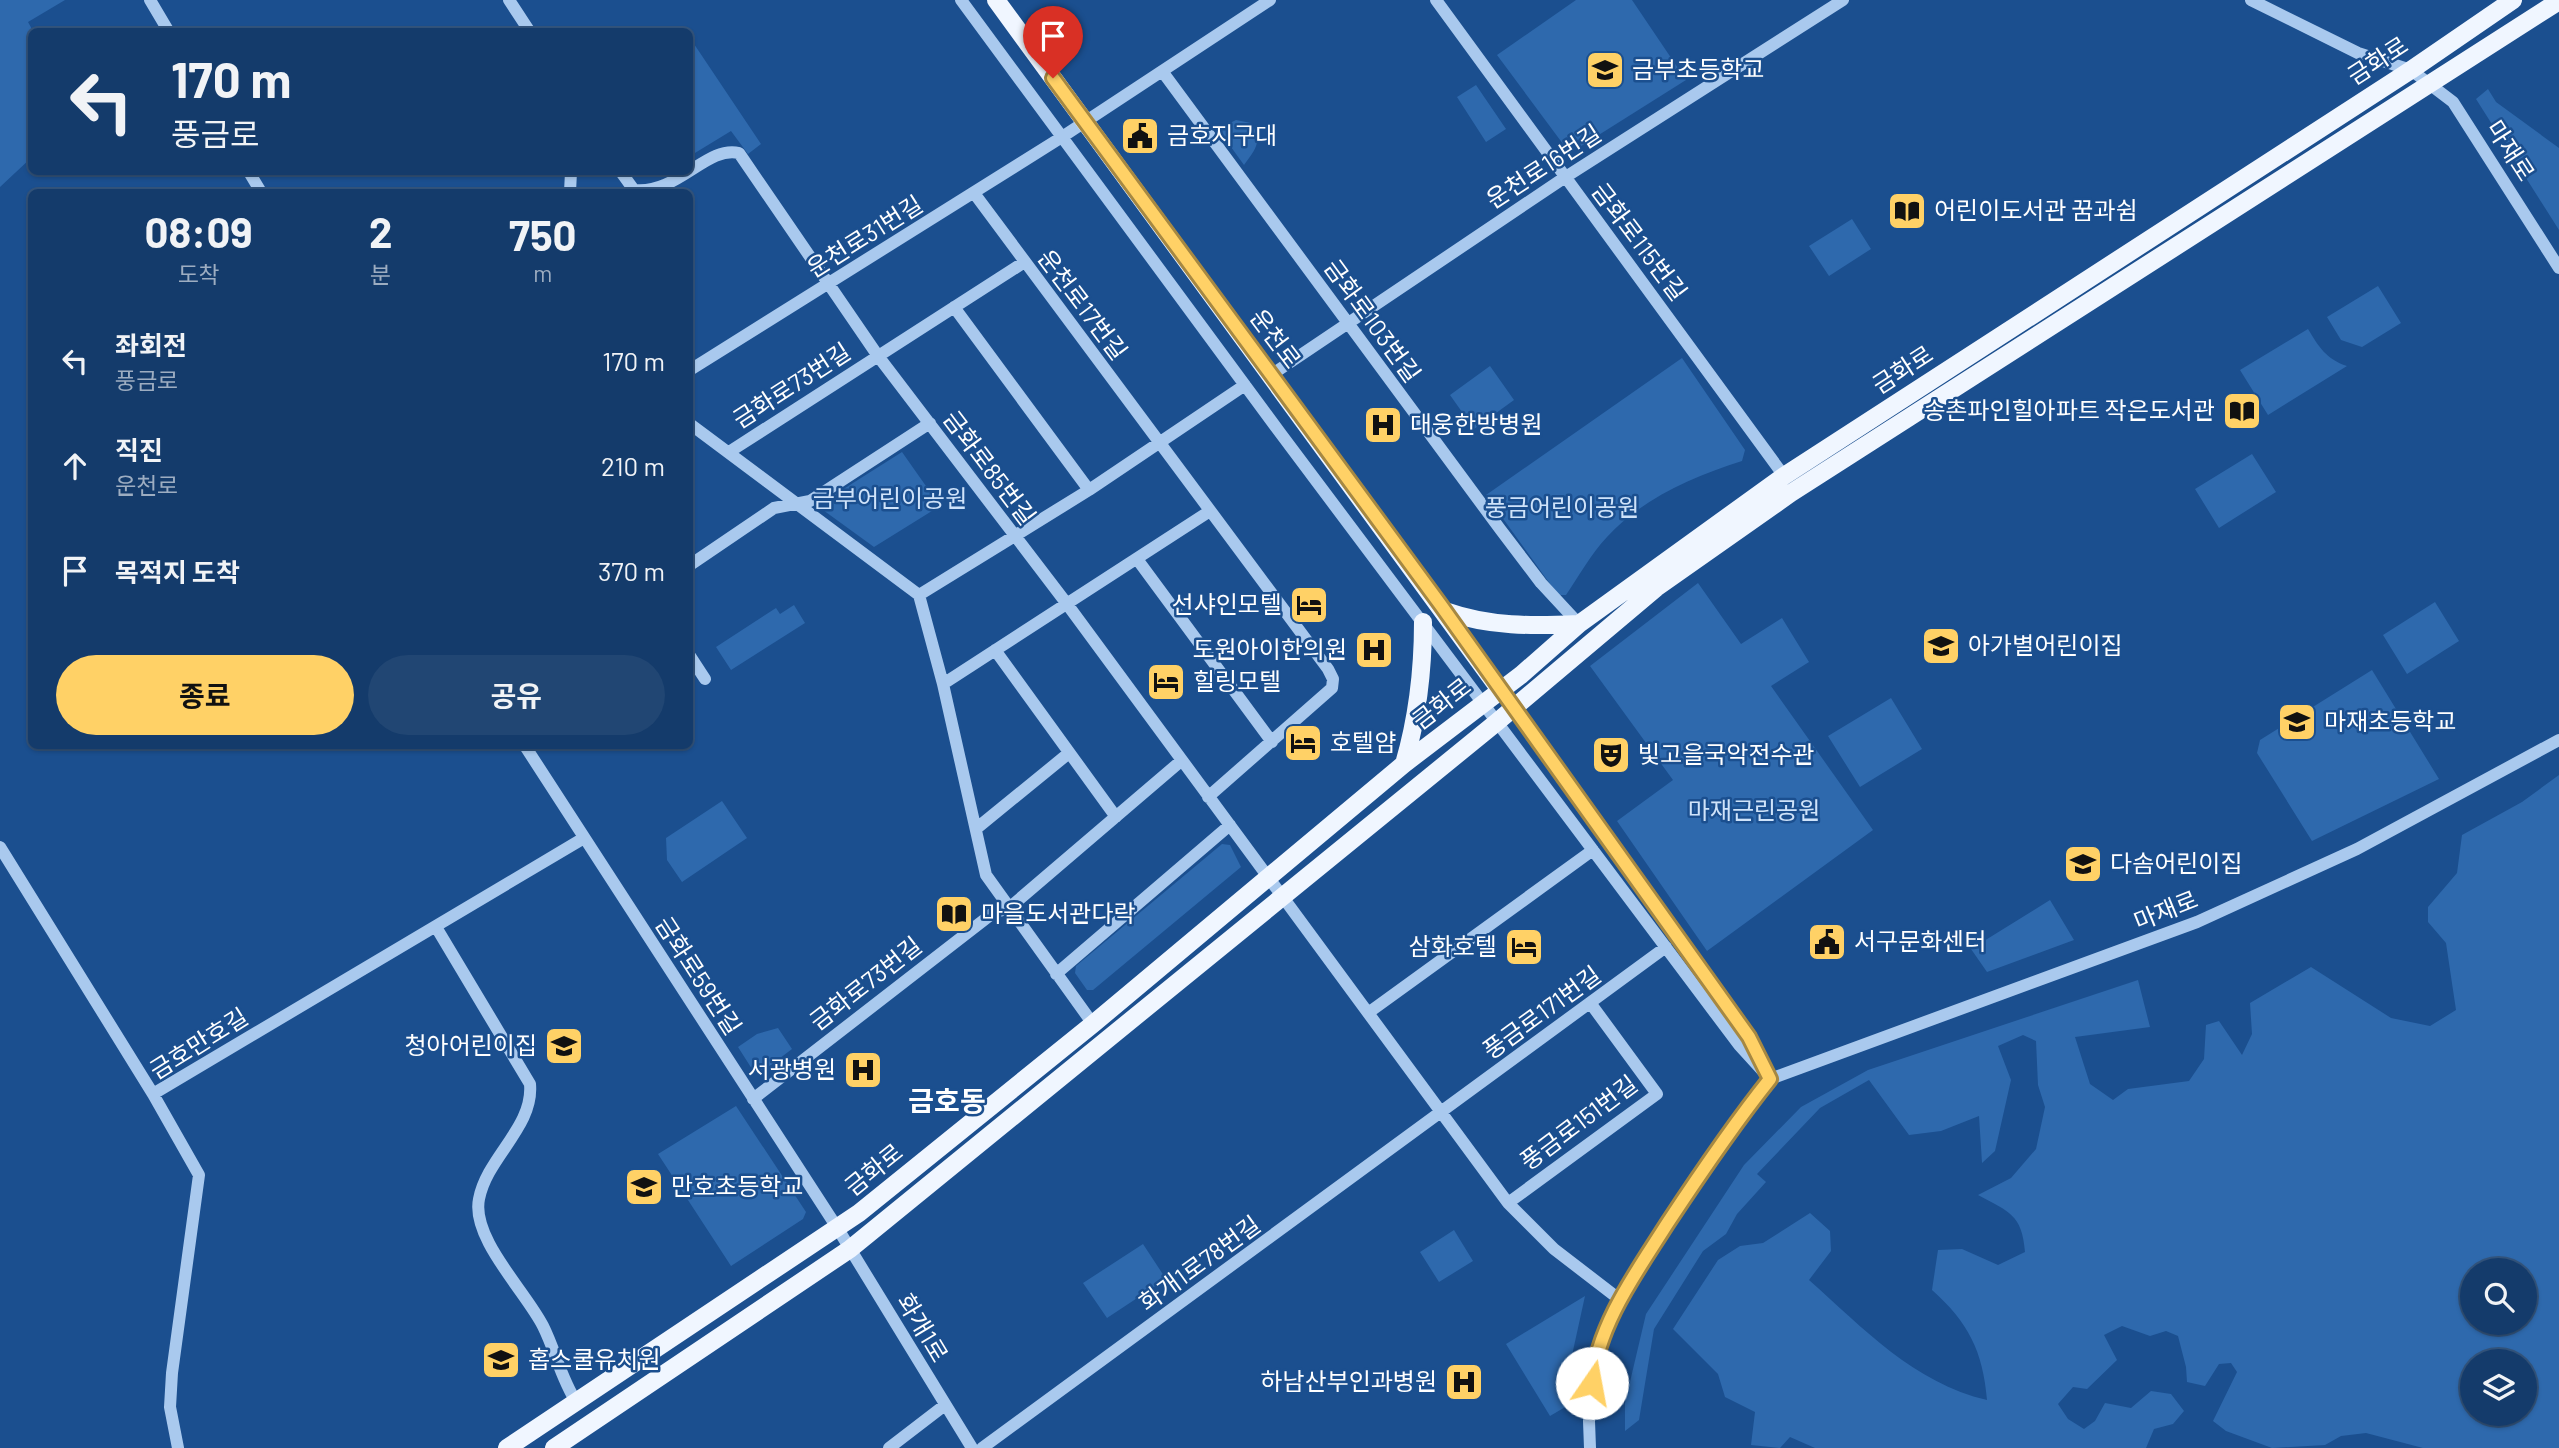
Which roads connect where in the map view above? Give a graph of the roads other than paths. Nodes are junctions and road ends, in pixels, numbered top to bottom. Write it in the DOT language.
graph roads {
  1 [pos="150,0"];
  2 [pos="509,0"];
  3 [pos="961,0"];
  4 [pos="996,0"];
  5 [pos="1270,0"];
  6 [pos="1436,0"];
  7 [pos="1843,0"];
  8 [pos="2251,0"];
  9 [pos="2513,0"];
  10 [pos="2559,1"];
  11 [pos="167,28"];
  12 [pos="527,28"];
  13 [pos="2411,70"];
  14 [pos="1162,71"];
  15 [pos="2432,86"];
  16 [pos="1084,122"];
  17 [pos="1062,137"];
  18 [pos="693,170"];
  19 [pos="685,175"];
  20 [pos="1564,177"];
  21 [pos="658,189"];
  22 [pos="974,193"];
  23 [pos="1023,262"];
  24 [pos="2559,268"];
  25 [pos="829,285"];
  26 [pos="954,307"];
  27 [pos="1348,322"];
  28 [pos="878,356"];
  29 [pos="693,368"];
  30 [pos="1271,374"];
  31 [pos="1245,385"];
  32 [pos="930,423"];
  33 [pos="693,426"];
  34 [pos="1159,442"];
  35 [pos="729,452"];
  36 [pos="1784,476"];
  37 [pos="1089,490"];
  38 [pos="797,503"];
  39 [pos="1210,511"];
  40 [pos="1015,537"];
  41 [pos="1137,559"];
  42 [pos="693,563"];
  43 [pos="919,596"];
  44 [pos="1067,604"];
  45 [pos="1445,611"];
  46 [pos="1423,622"];
  47 [pos="1579,624"];
  48 [pos="995,650"];
  49 [pos="693,661"];
  50 [pos="705,679"];
  51 [pos="943,684"];
  52 [pos="1500,690"];
  53 [pos="1482,704"];
  54 [pos="1513,708"];
  55 [pos="1497,722"];
  56 [pos="2559,740"];
  57 [pos="1272,742"];
  58 [pos="527,749"];
  59 [pos="1069,753"];
  60 [pos="1181,761"];
  61 [pos="1404,764"];
  62 [pos="1208,797"];
  63 [pos="1116,817"];
  64 [pos="1230,825"];
  65 [pos="977,828"];
  66 [pos="583,838"];
  67 [pos="0,847"];
  68 [pos="1593,850"];
  69 [pos="1267,876"];
  70 [pos="1283,896"];
  71 [pos="1009,908"];
  72 [pos="436,927"];
  73 [pos="1666,947"];
  74 [pos="1055,974"];
  75 [pos="1591,1004"];
  76 [pos="1368,1013"];
  77 [pos="1093,1024"];
  78 [pos="1770,1079"];
  79 [pos="153,1094"];
  80 [pos="753,1099"];
  81 [pos="1442,1112"];
  82 [pos="1508,1203"];
  83 [pos="838,1229"];
  84 [pos="850,1249"];
  85 [pos="1619,1299"];
  86 [pos="578,1404"];
  87 [pos="945,1405"];
  88 [pos="178,1448"];
  89 [pos="507,1448"];
  90 [pos="554,1448"];
  91 [pos="888,1448"];
  92 [pos="972,1448"];
  93 [pos="982,1448"];
  94 [pos="1590,1448"];
  1 -- 11 [label="street"];
  2 -- 12 [label="street"];
  3 -- 17 [label="street, 운천로"];
  4 -- 16 [label="main road, 운천로"];
  5 -- 14 [label="street, 운천로31번길"];
  6 -- 20 [label="street, 금화로115번길"];
  7 -- 20 [label="street, 운천로16번길"];
  8 -- 13 [label="street, 마재로"];
  9 -- 13 [label="main road, 금화로"];
  10 -- 15 [label="main road, 금화로"];
  13 -- 15 [label="street, 마재로"];
  13 -- 36 [label="main road, 금화로"];
  14 -- 16 [label="street, 운천로31번길"];
  14 -- 27 [label="street, 금화로103번길"];
  15 -- 24 [label="street, 마재로"];
  15 -- 54 [label="main road, 금화로"];
  16 -- 17 [label="street, 운천로31번길"];
  16 -- 30 [label="main road, 운천로"];
  17 -- 22 [label="street, 운천로31번길"];
  17 -- 31 [label="street, 운천로"];
  18 -- 25 [label="street, 금화로85번길"];
  19 -- 21 [label="street, 금화로85번길"];
  20 -- 27 [label="street, 운천로16번길"];
  20 -- 36 [label="street, 금화로115번길"];
  22 -- 23 [label="street, 운천로17번길"];
  22 -- 25 [label="street, 운천로31번길"];
  23 -- 26 [label="street"];
  23 -- 34 [label="street, 운천로17번길"];
  25 -- 28 [label="street, 금화로85번길"];
  25 -- 29 [label="street, 운천로31번길"];
  26 -- 28 [label="street"];
  26 -- 37 [label="street"];
  27 -- 30 [label="street, 운천로16번길"];
  27 -- 47 [label="street, 금화로103번길"];
  28 -- 32 [label="street, 금화로85번길"];
  28 -- 35 [label="street, 금화로73번길"];
  30 -- 45 [label="main road, 운천로"];
  31 -- 34 [label="street"];
  31 -- 46 [label="street, 운천로"];
  32 -- 38 [label="street"];
  32 -- 40 [label="street, 금화로85번길"];
  33 -- 35 [label="street, 금화로73번길"];
  34 -- 37 [label="street"];
  34 -- 39 [label="street"];
  35 -- 38 [label="street, 금화로73번길"];
  36 -- 47 [label="main road, 금화로"];
  37 -- 40 [label="street"];
  38 -- 42 [label="street"];
  38 -- 43 [label="street, 금화로73번길"];
  39 -- 41 [label="street"];
  39 -- 57 [label="street"];
  40 -- 43 [label="street"];
  40 -- 44 [label="street, 금화로85번길"];
  41 -- 44 [label="street"];
  41 -- 57 [label="street"];
  43 -- 51 [label="street"];
  44 -- 48 [label="street"];
  44 -- 60 [label="street, 금화로85번길"];
  45 -- 47 [label="main road"];
  45 -- 52 [label="main road, 운천로"];
  46 -- 53 [label="street, 운천로"];
  46 -- 61 [label="main road"];
  47 -- 52 [label="main road, 금화로"];
  48 -- 51 [label="street"];
  48 -- 59 [label="street"];
  49 -- 50 [label="street"];
  51 -- 65 [label="street"];
  52 -- 53 [label="main road, 금화로"];
  52 -- 54 [label="street, 운천로"];
  53 -- 55 [label="street, 운천로"];
  53 -- 61 [label="main road, 금화로"];
  54 -- 55 [label="main road, 금화로"];
  54 -- 78 [label="street, 운천로"];
  55 -- 68 [label="street, 운천로"];
  55 -- 70 [label="main road, 금화로"];
  56 -- 78 [label="street, 마재로"];
  57 -- 62 [label="street"];
  58 -- 66 [label="street, 금화로59번길"];
  59 -- 63 [label="street"];
  59 -- 65 [label="street"];
  60 -- 62 [label="street, 금화로85번길"];
  60 -- 63 [label="street, 금화로73번길"];
  61 -- 69 [label="main road, 금화로"];
  62 -- 64 [label="street, 금화로85번길"];
  63 -- 71 [label="street, 금화로73번길"];
  64 -- 69 [label="street, 금화로85번길"];
  64 -- 74 [label="street"];
  65 -- 71 [label="street"];
  66 -- 72 [label="street, 금호만호길"];
  66 -- 80 [label="street, 금화로59번길"];
  67 -- 79 [label="street"];
  68 -- 73 [label="street, 운천로"];
  68 -- 76 [label="street"];
  69 -- 70 [label="street, 풍금로151번길"];
  69 -- 77 [label="main road, 금화로"];
  70 -- 76 [label="street, 풍금로151번길"];
  70 -- 84 [label="main road, 금화로"];
  71 -- 74 [label="street"];
  71 -- 80 [label="street, 금화로73번길"];
  72 -- 79 [label="street, 금호만호길"];
  72 -- 86 [label="street"];
  73 -- 75 [label="street, 풍금로171번길"];
  73 -- 78 [label="street, 운천로"];
  74 -- 77 [label="street"];
  75 -- 81 [label="street, 풍금로171번길"];
  75 -- 82 [label="street, 풍금로151번길"];
  76 -- 81 [label="street, 풍금로151번길"];
  77 -- 83 [label="main road, 금화로"];
  78 -- 85 [label="street"];
  79 -- 88 [label="street, 금호만호길"];
  80 -- 83 [label="street, 금화로59번길"];
  81 -- 82 [label="street, 풍금로151번길"];
  81 -- 93 [label="street, 화개1로78번길"];
  82 -- 85 [label="street, 풍금로151번길"];
  83 -- 84 [label="street, 화개1로"];
  83 -- 86 [label="main road, 금화로"];
  84 -- 87 [label="street, 화개1로"];
  84 -- 90 [label="main road, 금화로"];
  85 -- 94 [label="street"];
  86 -- 89 [label="main road, 금화로"];
  87 -- 91 [label="street"];
  87 -- 92 [label="street, 화개1로"];
}
